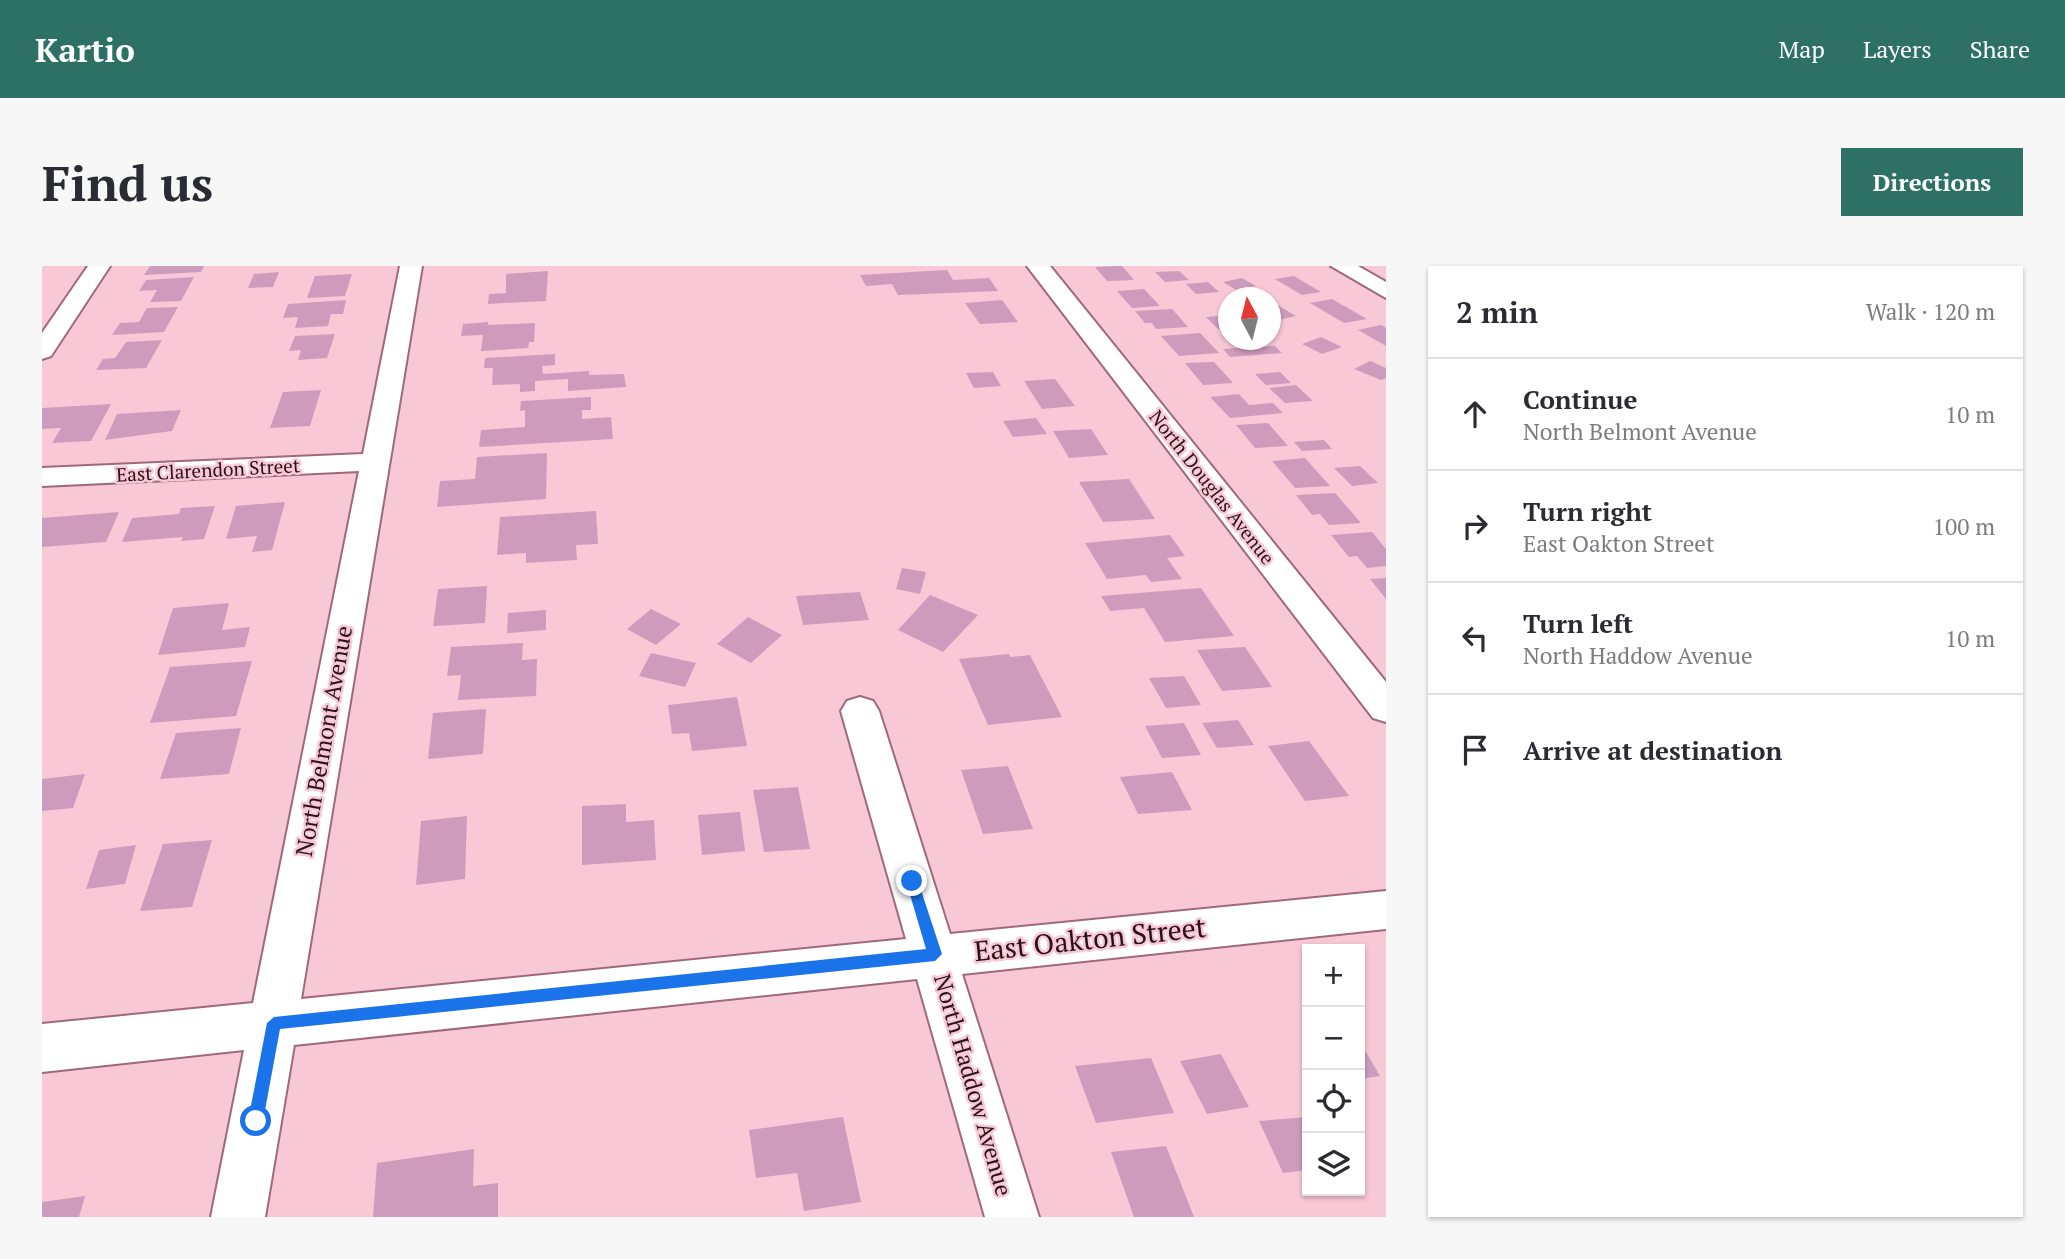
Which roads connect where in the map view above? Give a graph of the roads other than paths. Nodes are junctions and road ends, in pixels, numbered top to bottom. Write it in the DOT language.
graph roads {
  1 [pos="99,266"];
  2 [pos="411,266"];
  3 [pos="1038,266"];
  4 [pos="1342,266"];
  5 [pos="1386,292"];
  6 [pos="42,351"];
  7 [pos="374,462"];
  8 [pos="42,477"];
  9 [pos="1386,708"];
  10 [pos="860,711"];
  11 [pos="1386,909"];
  12 [pos="935,954"];
  13 [pos="274,1023"];
  14 [pos="42,1048"];
  15 [pos="238,1217"];
  16 [pos="1012,1217"];
  1 -- 6 [label="street"];
  2 -- 7 [label="street, North Belmont Avenue"];
  3 -- 9 [label="street, North Douglas Avenue"];
  4 -- 5 [label="street"];
  7 -- 8 [label="street, East Clarendon Street"];
  7 -- 13 [label="street, North Belmont Avenue"];
  10 -- 12 [label="street, North Haddow Avenue"];
  11 -- 12 [label="street, East Oakton Street"];
  12 -- 13 [label="street, East Oakton Street"];
  12 -- 16 [label="street, North Haddow Avenue"];
  13 -- 14 [label="street, East Oakton Street"];
  13 -- 15 [label="street, North Belmont Avenue"];
}
